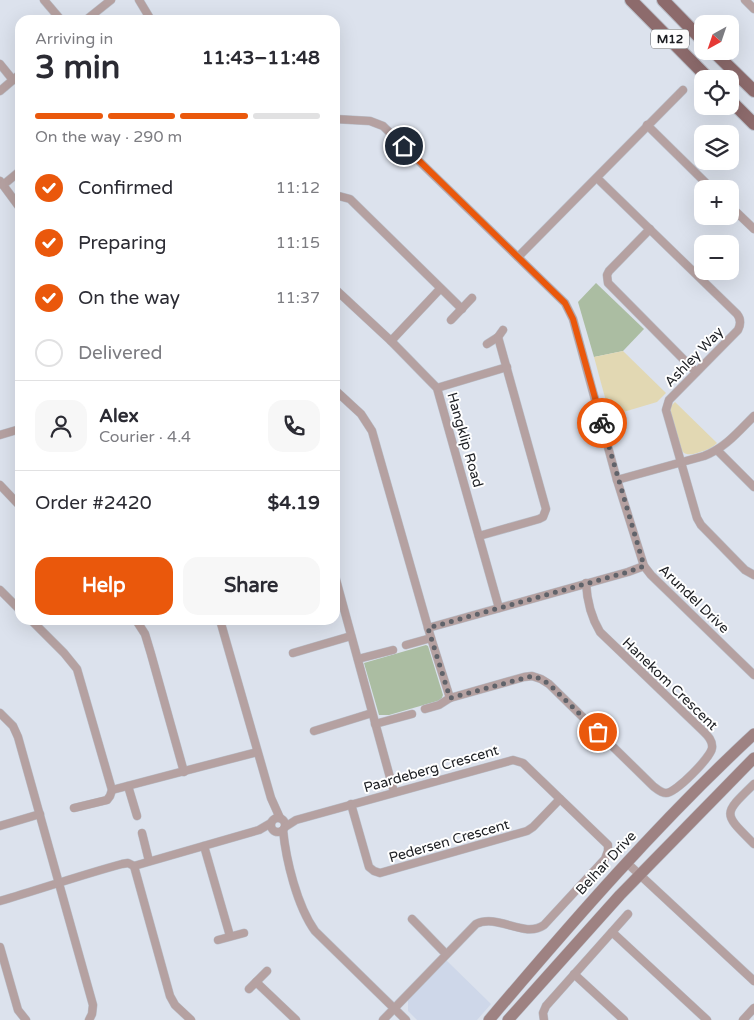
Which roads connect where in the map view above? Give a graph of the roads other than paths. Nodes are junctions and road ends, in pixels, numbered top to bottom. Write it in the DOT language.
graph roads {
  1 [pos="44,0"];
  2 [pos="111,0"];
  3 [pos="139,0"];
  4 [pos="631,0"];
  5 [pos="663,0"];
  6 [pos="745,0"];
  7 [pos="754,9"];
  8 [pos="57,15"];
  9 [pos="92,15"];
  10 [pos="148,15"];
  11 [pos="694,32"];
  12 [pos="722,60"];
  13 [pos="0,64"];
  14 [pos="700,70"];
  15 [pos="13,80"];
  16 [pos="683,90"];
  17 [pos="0,91"];
  18 [pos="754,91"];
  19 [pos="739,109"];
  20 [pos="340,119"];
  21 [pos="754,124"];
  22 [pos="647,125"];
  23 [pos="15,174"];
  24 [pos="597,178"];
  25 [pos="703,180"];
  26 [pos="2,183"];
  27 [pos="340,197"];
  28 [pos="15,201"];
  29 [pos="739,215"];
  30 [pos="650,228"];
  31 [pos="754,229"];
  32 [pos="518,257"];
  33 [pos="440,288"];
  34 [pos="340,294"];
  35 [pos="472,298"];
  36 [pos="462,309"];
  37 [pos="451,320"];
  38 [pos="391,341"];
  39 [pos="487,344"];
  40 [pos="507,367"];
  41 [pos="696,372"];
  42 [pos="437,388"];
  43 [pos="340,395"];
  44 [pos="754,416"];
  45 [pos="15,431"];
  46 [pos="0,435"];
  47 [pos="717,450"];
  48 [pos="681,462"];
  49 [pos="617,480"];
  50 [pos="0,484"];
  51 [pos="754,487"];
  52 [pos="15,500"];
  53 [pos="479,536"];
  54 [pos="644,566"];
  55 [pos="754,575"];
  56 [pos="586,583"];
  57 [pos="0,590"];
  58 [pos="340,595"];
  59 [pos="15,605"];
  60 [pos="499,608"];
  61 [pos="36,625"];
  62 [pos="139,625"];
  63 [pos="221,625"];
  64 [pos="428,628"];
  65 [pos="351,636"];
  66 [pos="430,638"];
  67 [pos="406,646"];
  68 [pos="393,650"];
  69 [pos="293,653"];
  70 [pos="358,660"];
  71 [pos="754,675"];
  72 [pos="450,698"];
  73 [pos="425,710"];
  74 [pos="372,713"];
  75 [pos="0,714"];
  76 [pos="412,714"];
  77 [pos="375,724"];
  78 [pos="314,732"];
  79 [pos="754,734"];
  80 [pos="257,752"];
  81 [pos="754,758"];
  82 [pos="184,772"];
  83 [pos="754,784"];
  84 [pos="128,786"];
  85 [pos="112,790"];
  86 [pos="394,792"];
  87 [pos="560,799"];
  88 [pos="351,804"];
  89 [pos="74,808"];
  90 [pos="40,814"];
  91 [pos="137,816"];
  92 [pos="278,825"];
  93 [pos="0,826"];
  94 [pos="142,833"];
  95 [pos="754,844"];
  96 [pos="204,846"];
  97 [pos="149,861"];
  98 [pos="626,862"];
  99 [pos="134,866"];
  100 [pos="640,874"];
  101 [pos="59,884"];
  102 [pos="0,901"];
  103 [pos="628,914"];
  104 [pos="412,919"];
  105 [pos="244,932"];
  106 [pos="612,932"];
  107 [pos="230,936"];
  108 [pos="218,940"];
  109 [pos="0,947"];
  110 [pos="446,954"];
  111 [pos="267,971"];
  112 [pos="574,974"];
  113 [pos="754,981"];
  114 [pos="256,982"];
  115 [pos="249,989"];
  116 [pos="754,1008"];
  117 [pos="394,1009"];
  118 [pos="543,1017"];
  119 [pos="26,1020"];
  120 [pos="89,1020"];
  121 [pos="191,1020"];
  122 [pos="296,1020"];
  123 [pos="382,1020"];
  124 [pos="406,1020"];
  125 [pos="489,1020"];
  126 [pos="508,1020"];
  127 [pos="624,1020"];
  128 [pos="707,1020"];
  129 [pos="743,1020"];
  1 -- 8 [label="street"];
  2 -- 9 [label="street"];
  3 -- 10 [label="street"];
  4 -- 14 [label="main road, M12"];
  5 -- 11 [label="main road, M12"];
  6 -- 7 [label="street"];
  12 -- 18 [label="main road"];
  13 -- 15 [label="street"];
  15 -- 17 [label="street"];
  16 -- 22 [label="street"];
  19 -- 21 [label="main road"];
  20 -- 32 [label="street, Arundel Drive"];
  22 -- 24 [label="street"];
  22 -- 25 [label="street"];
  23 -- 26 [label="street"];
  24 -- 30 [label="street, Ashley Way"];
  24 -- 32 [label="street"];
  26 -- 28 [label="street"];
  27 -- 33 [label="street"];
  29 -- 31 [label="street"];
  30 -- 41 [label="street"];
  30 -- 41 [label="street, Ashley Way"];
  32 -- 49 [label="street, Arundel Drive"];
  33 -- 36 [label="street"];
  33 -- 38 [label="street"];
  34 -- 38 [label="street, Hangklip Road"];
  35 -- 36 [label="street"];
  36 -- 37 [label="street"];
  38 -- 42 [label="street, Hangklip Road"];
  39 -- 40 [label="street"];
  40 -- 42 [label="street"];
  40 -- 53 [label="street"];
  41 -- 48 [label="street, Ashley Way"];
  42 -- 53 [label="street, Hangklip Road"];
  43 -- 64 [label="street"];
  44 -- 47 [label="street"];
  45 -- 46 [label="street"];
  47 -- 48 [label="street"];
  47 -- 51 [label="street"];
  48 -- 49 [label="street"];
  48 -- 55 [label="street"];
  49 -- 54 [label="street, Arundel Drive"];
  50 -- 52 [label="street"];
  53 -- 60 [label="street, Hangklip Road"];
  54 -- 56 [label="street"];
  54 -- 71 [label="street, Arundel Drive"];
  56 -- 60 [label="street"];
  56 -- 72 [label="street, Hanekom Crescent"];
  57 -- 59 [label="street"];
  58 -- 65 [label="street"];
  60 -- 64 [label="street"];
  61 -- 85 [label="street"];
  62 -- 82 [label="street"];
  63 -- 80 [label="street"];
  64 -- 66 [label="street"];
  65 -- 69 [label="street"];
  65 -- 70 [label="street"];
  66 -- 67 [label="street"];
  66 -- 72 [label="street"];
  68 -- 70 [label="street"];
  70 -- 74 [label="street"];
  72 -- 73 [label="street, Hanekom Crescent"];
  74 -- 77 [label="street"];
  74 -- 78 [label="street"];
  75 -- 90 [label="street"];
  76 -- 77 [label="street"];
  77 -- 86 [label="street"];
  79 -- 98 [label="main road, Belhar Drive"];
  80 -- 82 [label="street"];
  80 -- 92 [label="street"];
  81 -- 100 [label="main road"];
  82 -- 84 [label="street"];
  83 -- 95 [label="street"];
  84 -- 85 [label="street"];
  84 -- 91 [label="street"];
  85 -- 89 [label="street"];
  86 -- 87 [label="street, Paardeberg Crescent"];
  86 -- 88 [label="street, Paardeberg Crescent"];
  87 -- 88 [label="street, Pedersen Crescent"];
  87 -- 110 [label="street, Paardeberg Crescent"];
  88 -- 92 [label="street, Paardeberg Crescent"];
  90 -- 93 [label="street"];
  90 -- 101 [label="street"];
  92 -- 96 [label="street"];
  92 -- 117 [label="street"];
  94 -- 97 [label="street"];
  96 -- 97 [label="street"];
  96 -- 107 [label="street"];
  97 -- 99 [label="street"];
  98 -- 100 [label="street"];
  98 -- 125 [label="main road, Belhar Drive"];
  99 -- 101 [label="street"];
  99 -- 121 [label="street"];
  100 -- 113 [label="street"];
  100 -- 126 [label="main road"];
  101 -- 102 [label="street"];
  101 -- 120 [label="street"];
  103 -- 106 [label="street"];
  104 -- 110 [label="street"];
  105 -- 107 [label="street"];
  106 -- 112 [label="street"];
  106 -- 128 [label="street"];
  107 -- 108 [label="street"];
  109 -- 119 [label="street"];
  110 -- 117 [label="street, Paardeberg Crescent"];
  111 -- 114 [label="street"];
  112 -- 118 [label="street"];
  112 -- 127 [label="street"];
  114 -- 115 [label="street"];
  114 -- 122 [label="street"];
  116 -- 129 [label="street"];
  117 -- 123 [label="street, Paardeberg Crescent"];
  117 -- 124 [label="street"];
}
